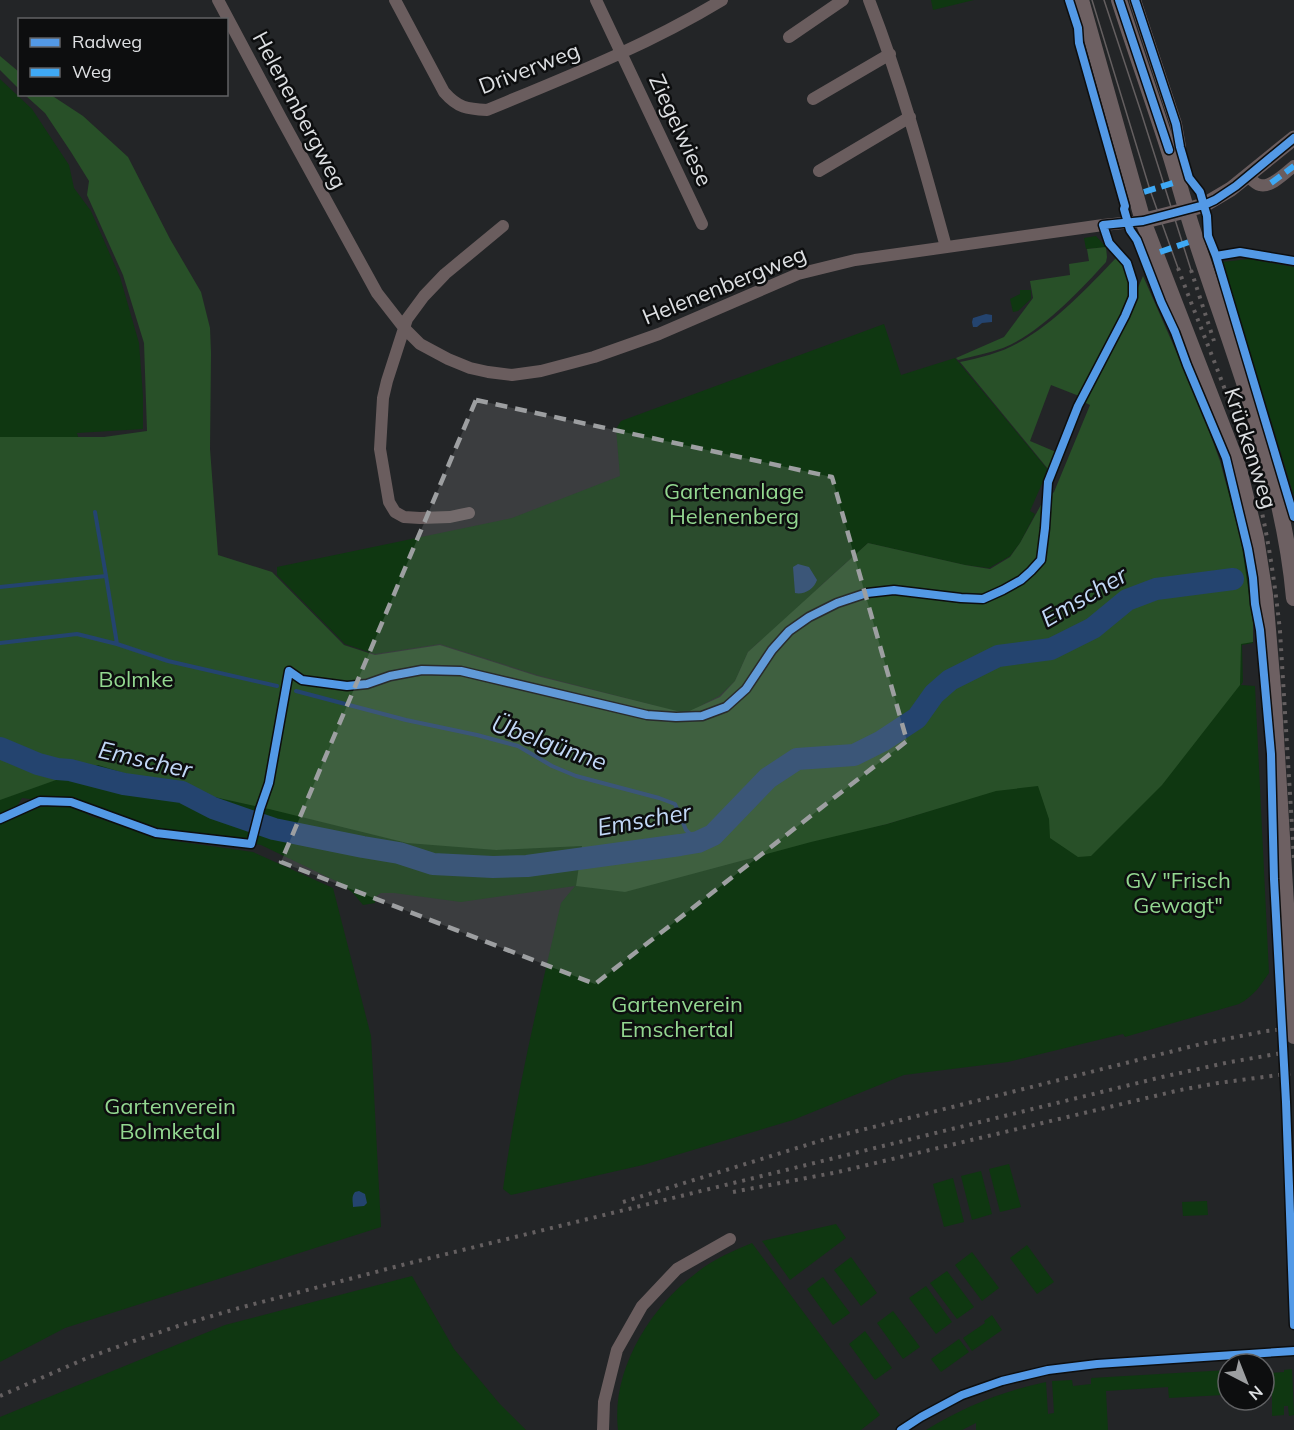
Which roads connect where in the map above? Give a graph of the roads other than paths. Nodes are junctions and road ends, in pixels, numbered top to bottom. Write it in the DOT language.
graph roads {
  1 [pos="218,0"];
  2 [pos="395,0"];
  3 [pos="596,0"];
  4 [pos="722,0"];
  5 [pos="843,0"];
  6 [pos="869,0"];
  7 [pos="1081,0"];
  8 [pos="1119,0"];
  9 [pos="1135,0"];
  10 [pos="228,18"];
  11 [pos="228,19"];
  12 [pos="789,37"];
  13 [pos="622,54"];
  14 [pos="890,54"];
  15 [pos="813,99"];
  16 [pos="910,117"];
  17 [pos="1294,138"];
  18 [pos="1174,149"];
  19 [pos="1294,166"];
  20 [pos="819,171"];
  21 [pos="1248,176"];
  22 [pos="1187,210"];
  23 [pos="1143,221"];
  24 [pos="702,225"];
  25 [pos="503,226"];
  26 [pos="946,247"];
  27 [pos="405,329"];
  28 [pos="469,513"];
  29 [pos="1294,597"];
  30 [pos="1294,1036"];
  31 [pos="730,1239"];
  32 [pos="603,1430"];
  1 -- 10 [label="street, Helenenbergweg"];
  2 -- 13 [label="street, Driverweg"];
  3 -- 13 [label="street, Ziegelwiese"];
  4 -- 13 [label="street, Driverweg"];
  5 -- 12 [label="street"];
  6 -- 14 [label="street"];
  7 -- 23 [label="main road, Krückenweg"];
  8 -- 18 [label="main road, Krückenweg"];
  9 -- 18 [label="street, Krückenweg"];
  11 -- 27 [label="street, Helenenbergweg"];
  13 -- 24 [label="street, Ziegelwiese"];
  14 -- 15 [label="street"];
  14 -- 16 [label="street"];
  16 -- 20 [label="street"];
  16 -- 26 [label="street"];
  17 -- 21 [label="street"];
  18 -- 22 [label="main road, Krückenweg"];
  19 -- 21 [label="street"];
  21 -- 22 [label="street"];
  22 -- 23 [label="main road"];
  22 -- 29 [label="main road, Krückenweg"];
  23 -- 26 [label="street, Helenenbergweg"];
  23 -- 30 [label="main road, Krückenweg, bridge"];
  25 -- 27 [label="street"];
  26 -- 27 [label="street, Helenenbergweg"];
  27 -- 28 [label="street"];
  31 -- 32 [label="street"];
}
